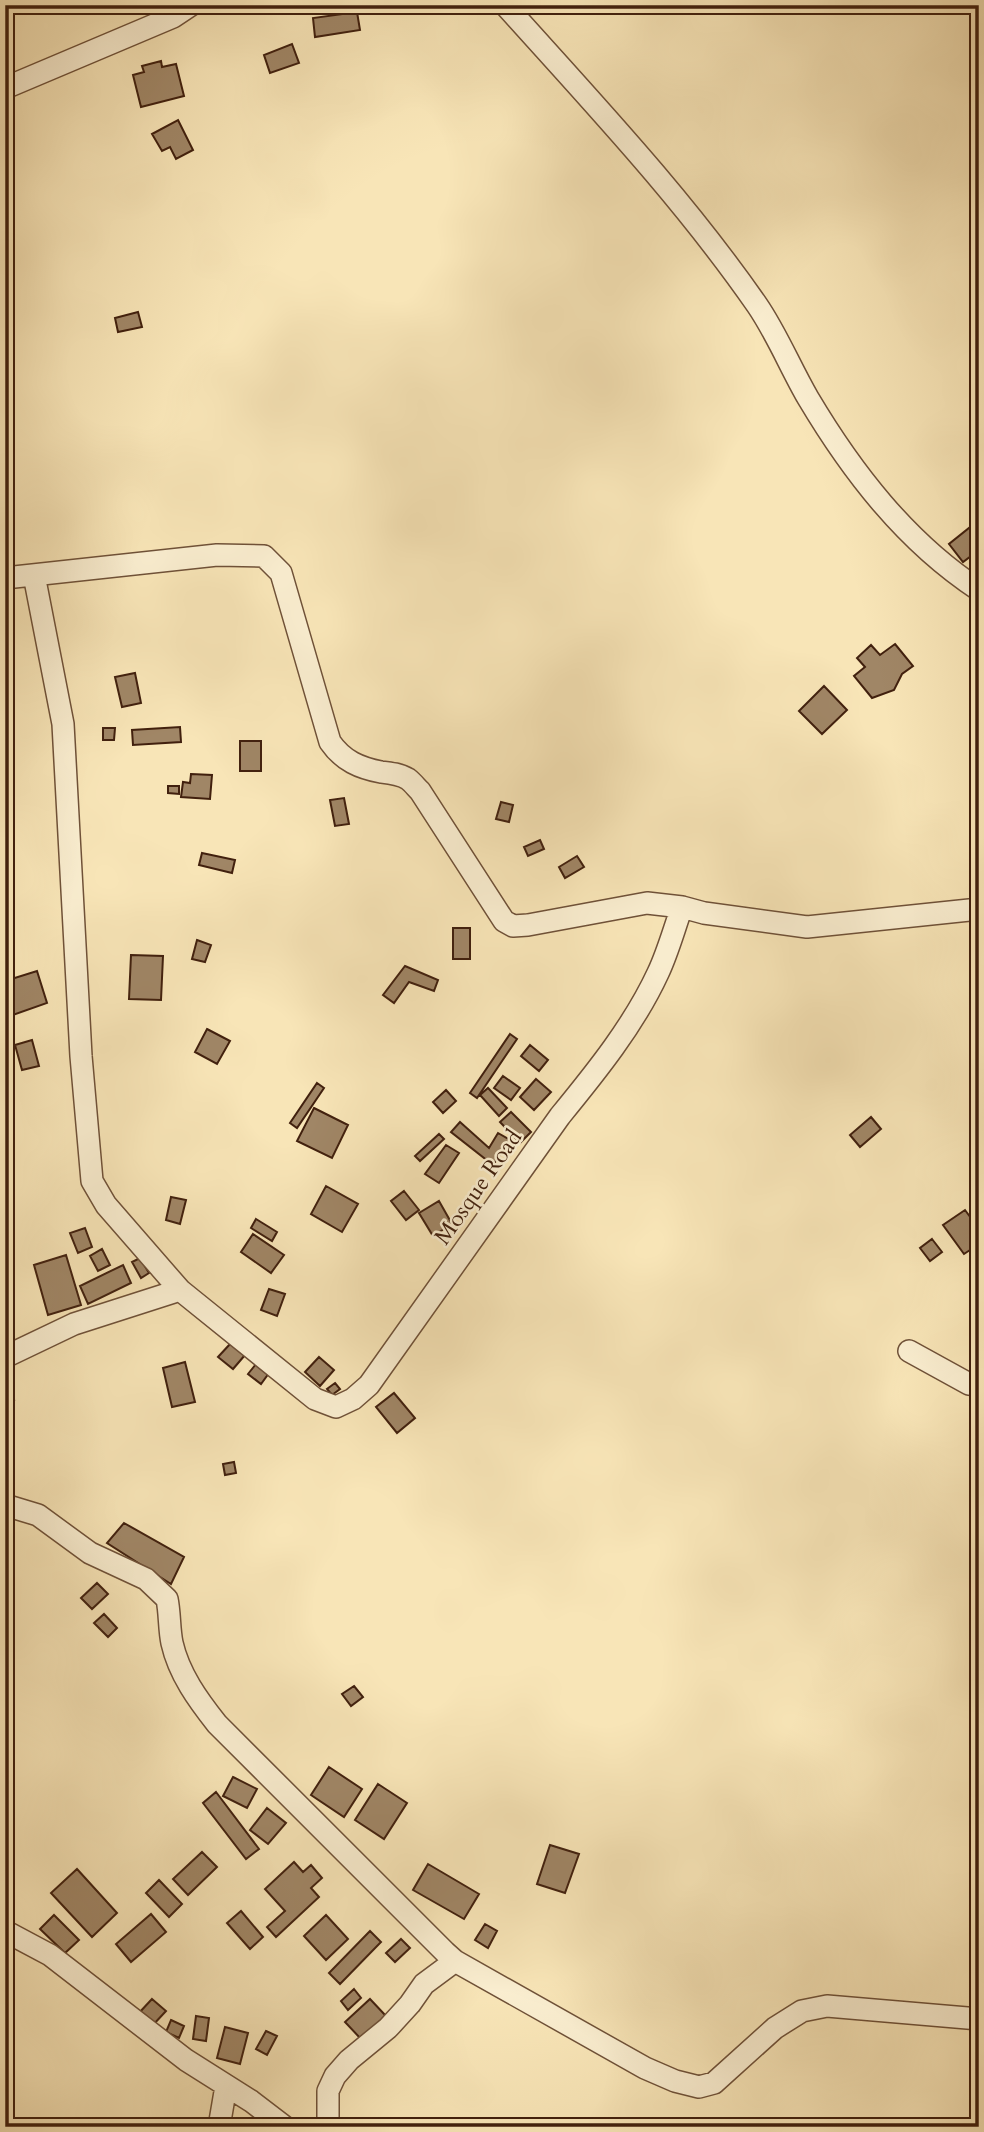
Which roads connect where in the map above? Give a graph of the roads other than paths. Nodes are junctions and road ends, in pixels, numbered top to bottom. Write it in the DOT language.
graph roads {
  1 [pos="191,5"];
  2 [pos="505,5"];
  3 [pos="5,88"];
  4 [pos="34,575"];
  5 [pos="5,578"];
  6 [pos="979,590"];
  7 [pos="682,907"];
  8 [pos="979,909"];
  9 [pos="180,1290"];
  10 [pos="909,1350"];
  11 [pos="5,1357"];
  12 [pos="979,1385"];
  13 [pos="5,1505"];
  14 [pos="5,1931"];
  15 [pos="456,1961"];
  16 [pos="979,2019"];
  17 [pos="226,2086"];
  18 [pos="219,2127"];
  19 [pos="285,2127"];
  20 [pos="328,2127"];
  1 -- 3 [label="street"];
  2 -- 6 [label="street"];
  4 -- 5 [label="street"];
  4 -- 7 [label="street"];
  4 -- 9 [label="street, Mosque Road"];
  7 -- 8 [label="street"];
  7 -- 9 [label="street, Mosque Road"];
  9 -- 11 [label="street"];
  10 -- 12 [label="street"];
  13 -- 15 [label="street"];
  14 -- 17 [label="street"];
  15 -- 16 [label="street"];
  15 -- 20 [label="street"];
  17 -- 18 [label="street"];
  17 -- 19 [label="street"];
}
